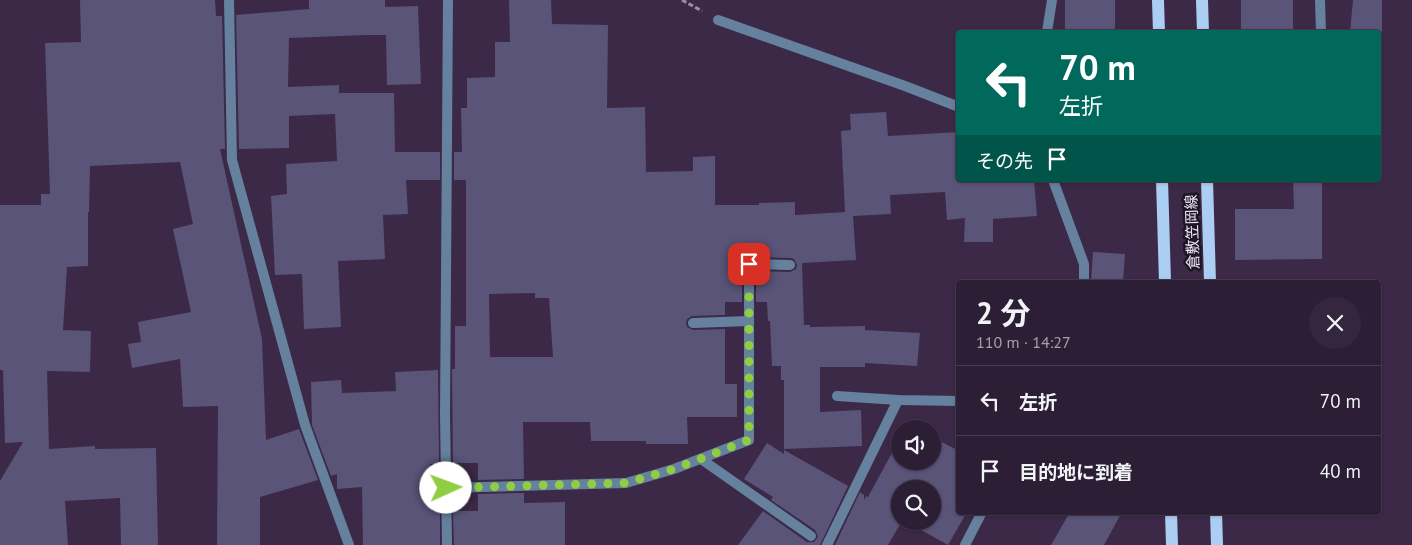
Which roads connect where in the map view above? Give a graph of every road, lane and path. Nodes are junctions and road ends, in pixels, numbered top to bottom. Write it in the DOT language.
graph roads {
  1 [pos="229,0"];
  2 [pos="448,0"];
  3 [pos="1052,0"];
  4 [pos="1158,0"];
  5 [pos="1202,0"];
  6 [pos="1320,0"];
  7 [pos="718,20"];
  8 [pos="1047,30"];
  9 [pos="1158,30"];
  10 [pos="1203,30"];
  11 [pos="1321,30"];
  12 [pos="956,106"];
  13 [pos="1054,182"];
  14 [pos="1162,182"];
  15 [pos="1207,182"];
  16 [pos="790,265"];
  17 [pos="1084,280"];
  18 [pos="1165,280"];
  19 [pos="1210,280"];
  20 [pos="749,321"];
  21 [pos="694,323"];
  22 [pos="837,396"];
  23 [pos="898,400"];
  24 [pos="956,402"];
  25 [pos="701,459"];
  26 [pos="446,488"];
  27 [pos="980,515"];
  28 [pos="1171,515"];
  29 [pos="1216,515"];
  30 [pos="811,536"];
  31 [pos="349,545"];
  32 [pos="447,545"];
  33 [pos="827,545"];
  34 [pos="965,545"];
  35 [pos="1172,545"];
  36 [pos="1217,545"];
  1 -- 31 [label="street"];
  2 -- 26 [label="street"];
  3 -- 8 [label="street"];
  4 -- 9 [label="main road"];
  5 -- 10 [label="main road"];
  6 -- 11 [label="street"];
  7 -- 12 [label="street"];
  13 -- 17 [label="street"];
  14 -- 18 [label="main road, 倉敷笠岡線"];
  15 -- 19 [label="main road, 倉敷笠岡線"];
  16 -- 20 [label="street"];
  20 -- 21 [label="street"];
  20 -- 25 [label="street"];
  22 -- 23 [label="street"];
  23 -- 24 [label="street"];
  23 -- 33 [label="street"];
  25 -- 26 [label="street"];
  25 -- 30 [label="street"];
  26 -- 32 [label="street"];
  27 -- 34 [label="street"];
  28 -- 35 [label="main road"];
  29 -- 36 [label="main road"];
}
